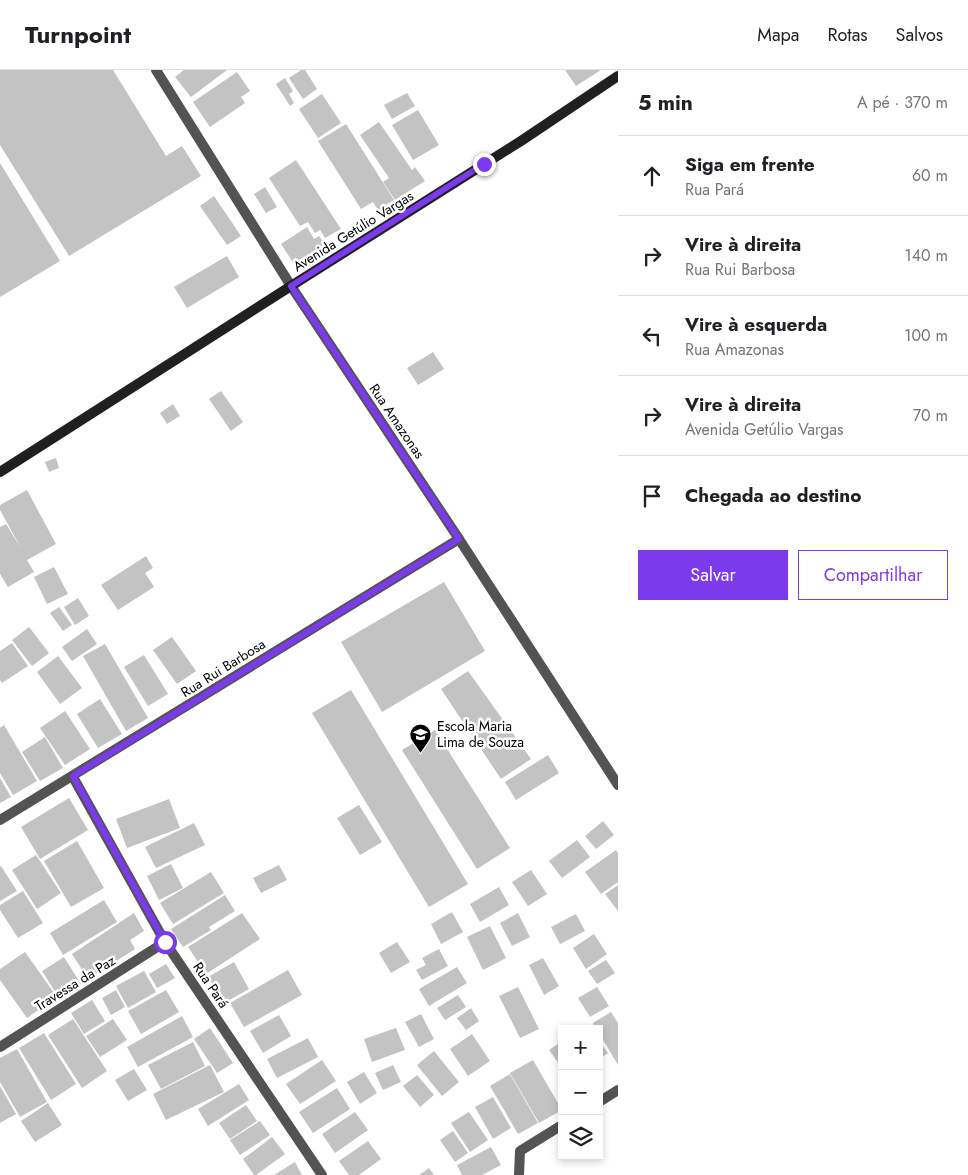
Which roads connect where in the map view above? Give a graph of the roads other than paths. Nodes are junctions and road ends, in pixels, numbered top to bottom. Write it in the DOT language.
graph roads {
  1 [pos="156,70"];
  2 [pos="618,76"];
  3 [pos="291,286"];
  4 [pos="0,472"];
  5 [pos="459,539"];
  6 [pos="73,776"];
  7 [pos="618,785"];
  8 [pos="0,820"];
  9 [pos="165,942"];
  10 [pos="0,1047"];
  11 [pos="618,1090"];
  12 [pos="603,1099"];
  13 [pos="558,1127"];
  14 [pos="322,1175"];
  15 [pos="519,1175"];
  1 -- 3 [label="street, Rua Amazonas"];
  2 -- 3 [label="street, Avenida Getúlio Vargas"];
  3 -- 4 [label="street, Avenida Getúlio Vargas"];
  3 -- 5 [label="street, Rua Amazonas"];
  5 -- 6 [label="street, Rua Rui Barbosa"];
  5 -- 7 [label="street, Rua Amazonas"];
  6 -- 8 [label="street, Rua Rui Barbosa"];
  6 -- 9 [label="street, Rua Pará"];
  9 -- 10 [label="street, Travessa da Paz"];
  9 -- 14 [label="street, Rua Pará"];
  11 -- 12 [label="street"];
  13 -- 15 [label="street"];
}
